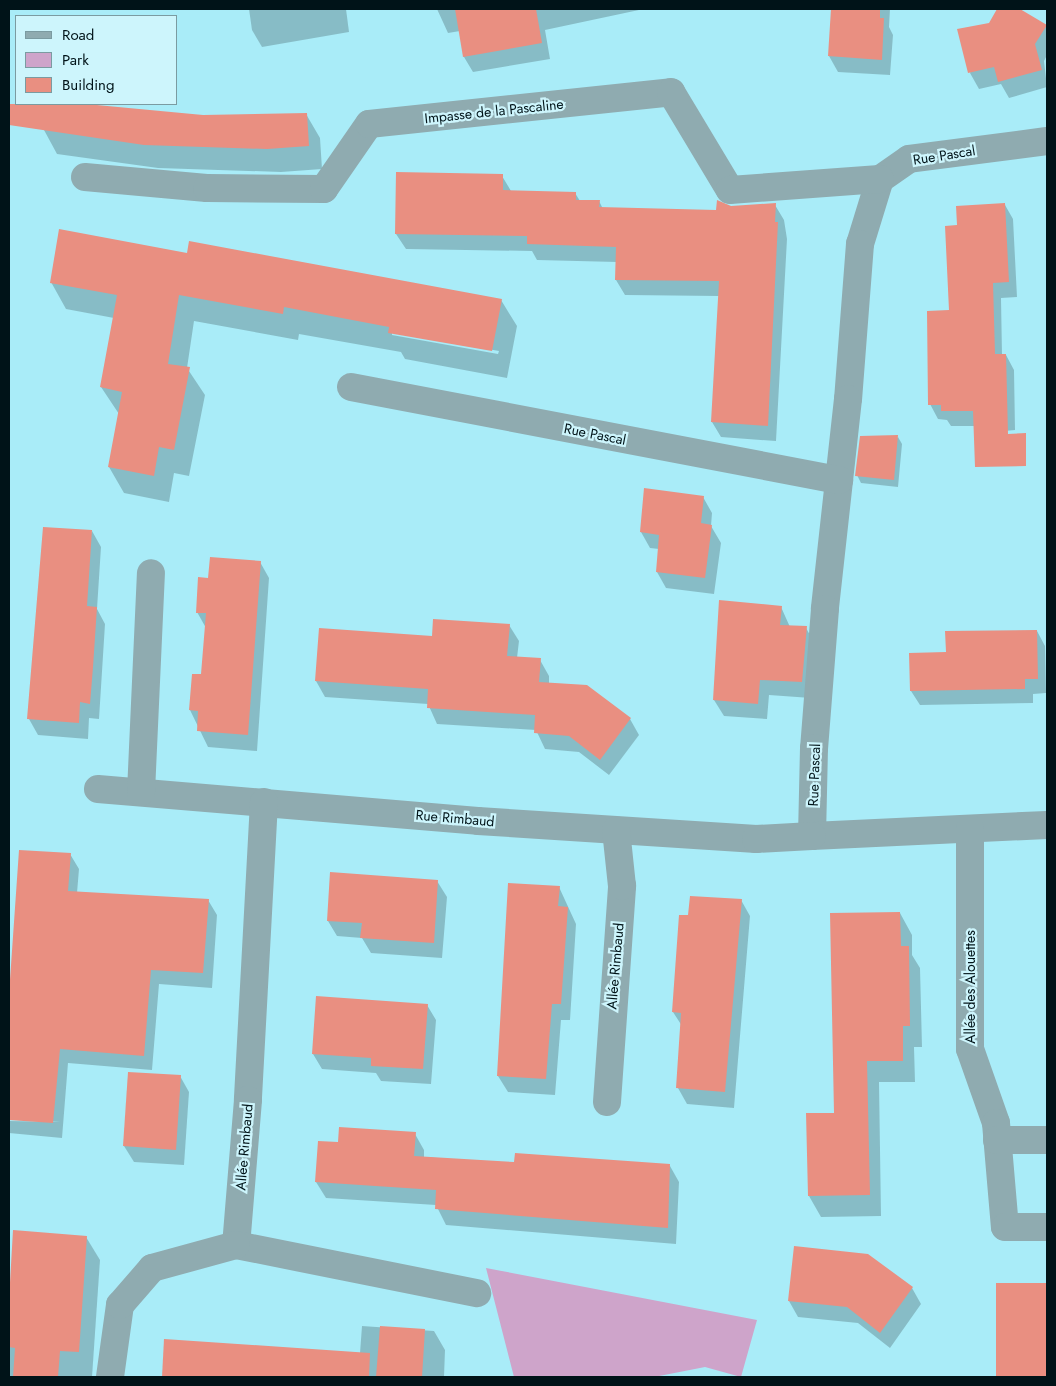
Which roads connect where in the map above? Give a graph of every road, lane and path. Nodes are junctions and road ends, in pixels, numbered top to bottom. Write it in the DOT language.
graph roads {
  1 [pos="1047,141"];
  2 [pos="85,176"];
  3 [pos="880,179"];
  4 [pos="351,387"];
  5 [pos="840,480"];
  6 [pos="151,573"];
  7 [pos="98,788"];
  8 [pos="141,792"];
  9 [pos="264,802"];
  10 [pos="1047,825"];
  11 [pos="970,829"];
  12 [pos="616,830"];
  13 [pos="812,836"];
  14 [pos="607,1102"];
  15 [pos="997,1140"];
  16 [pos="1047,1140"];
  17 [pos="1047,1227"];
  18 [pos="236,1245"];
  19 [pos="477,1293"];
  20 [pos="110,1377"];
  1 -- 3 [label="street, Rue Pascal"];
  2 -- 3 [label="street, Impasse de la Pascaline"];
  3 -- 5 [label="street, Rue Pascal"];
  4 -- 5 [label="street, Rue Pascal"];
  5 -- 13 [label="street, Rue Pascal"];
  6 -- 8 [label="street"];
  7 -- 8 [label="street, Rue Rimbaud"];
  8 -- 9 [label="street, Rue Rimbaud"];
  9 -- 12 [label="street, Rue Rimbaud"];
  9 -- 18 [label="street, Allée Rimbaud"];
  10 -- 11 [label="street"];
  11 -- 13 [label="street"];
  11 -- 15 [label="street, Allée des Alouettes"];
  12 -- 13 [label="street, Rue Rimbaud"];
  12 -- 14 [label="street, Allée Rimbaud"];
  15 -- 16 [label="street"];
  15 -- 17 [label="street, Allée des Alouettes"];
  18 -- 19 [label="street"];
  18 -- 20 [label="street"];
}
